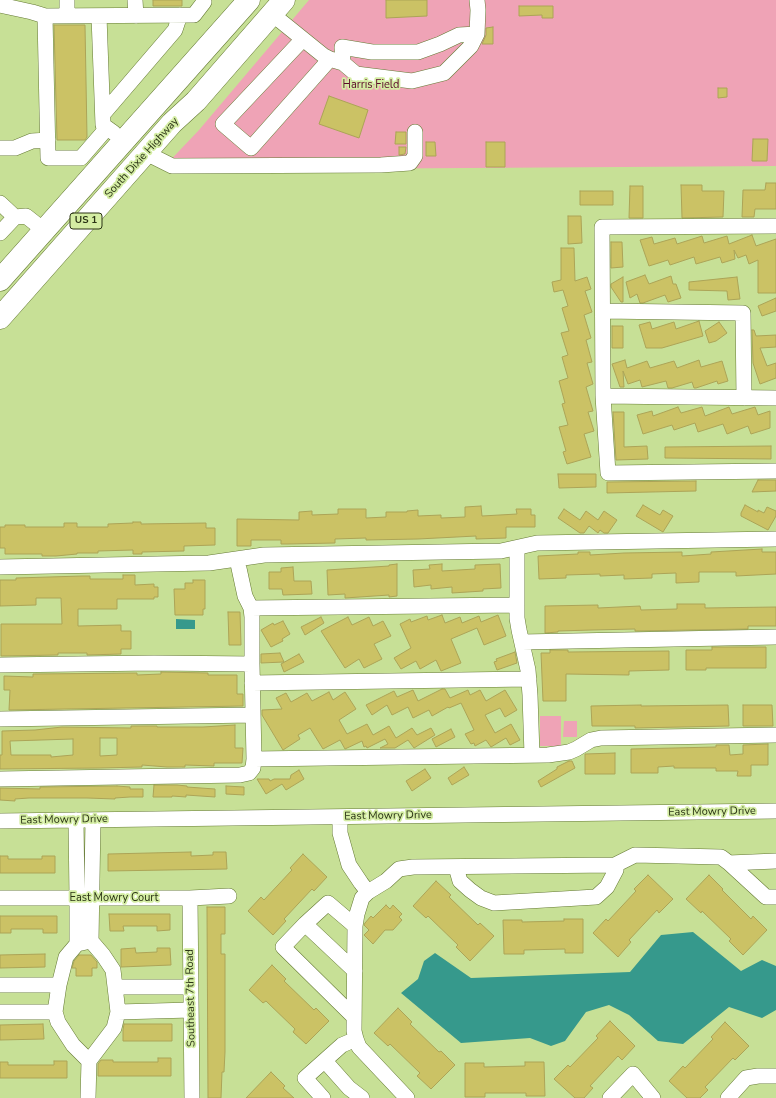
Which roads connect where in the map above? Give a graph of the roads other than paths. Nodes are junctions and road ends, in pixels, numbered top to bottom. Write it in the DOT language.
graph roads {
  1 [pos="67,0"];
  2 [pos="135,0"];
  3 [pos="249,0"];
  4 [pos="255,0"];
  5 [pos="477,0"];
  6 [pos="204,1"];
  7 [pos="0,5"];
  8 [pos="278,7"];
  9 [pos="180,15"];
  10 [pos="45,16"];
  11 [pos="67,16"];
  12 [pos="99,16"];
  13 [pos="136,16"];
  14 [pos="477,34"];
  15 [pos="303,39"];
  16 [pos="337,61"];
  17 [pos="103,114"];
  18 [pos="107,128"];
  19 [pos="414,132"];
  20 [pos="48,140"];
  21 [pos="124,141"];
  22 [pos="0,148"];
  23 [pos="251,148"];
  24 [pos="146,153"];
  25 [pos="265,165"];
  26 [pos="0,203"];
  27 [pos="15,217"];
  28 [pos="776,226"];
  29 [pos="44,230"];
  30 [pos="0,233"];
  31 [pos="0,280"];
  32 [pos="604,310"];
  33 [pos="0,318"];
  34 [pos="603,396"];
  35 [pos="744,398"];
  36 [pos="776,398"];
  37 [pos="776,471"];
  38 [pos="776,540"];
  39 [pos="517,548"];
  40 [pos="237,559"];
  41 [pos="0,567"];
  42 [pos="517,605"];
  43 [pos="251,608"];
  44 [pos="776,637"];
  45 [pos="522,642"];
  46 [pos="252,664"];
  47 [pos="0,665"];
  48 [pos="529,679"];
  49 [pos="252,683"];
  50 [pos="253,715"];
  51 [pos="0,719"];
  52 [pos="776,735"];
  53 [pos="532,755"];
  54 [pos="254,759"];
  55 [pos="0,778"];
  56 [pos="776,811"];
  57 [pos="340,817"];
  58 [pos="76,820"];
  59 [pos="93,820"];
  60 [pos="0,821"];
  61 [pos="776,861"];
  62 [pos="730,863"];
  63 [pos="616,866"];
  64 [pos="456,867"];
  65 [pos="368,892"];
  66 [pos="229,896"];
  67 [pos="776,897"];
  68 [pos="0,898"];
  69 [pos="85,898"];
  70 [pos="190,898"];
  71 [pos="305,924"];
  72 [pos="355,926"];
  73 [pos="84,943"];
  74 [pos="355,970"];
  75 [pos="0,985"];
  76 [pos="59,985"];
  77 [pos="115,987"];
  78 [pos="191,987"];
  79 [pos="191,1010"];
  80 [pos="0,1012"];
  81 [pos="55,1012"];
  82 [pos="118,1012"];
  83 [pos="354,1017"];
  84 [pos="356,1040"];
  85 [pos="89,1061"];
  86 [pos="324,1061"];
  87 [pos="776,1076"];
  88 [pos="88,1098"];
  89 [pos="192,1098"];
  90 [pos="322,1098"];
  91 [pos="362,1098"];
  92 [pos="407,1098"];
  93 [pos="610,1098"];
  94 [pos="653,1098"];
  95 [pos="728,1098"];
  1 -- 11 [label="street"];
  2 -- 13 [label="street"];
  3 -- 21 [label="highway, US 1"];
  4 -- 8 [label="highway"];
  5 -- 14 [label="street"];
  6 -- 9 [label="street"];
  7 -- 10 [label="street"];
  8 -- 15 [label="street"];
  8 -- 24 [label="highway, South Dixie Highway / US 1"];
  9 -- 13 [label="street"];
  9 -- 17 [label="street"];
  10 -- 11 [label="street"];
  10 -- 20 [label="street"];
  11 -- 12 [label="street"];
  12 -- 13 [label="street"];
  12 -- 17 [label="street"];
  14 -- 16 [label="street"];
  14 -- 16 [label="street"];
  15 -- 16 [label="street"];
  15 -- 23 [label="street"];
  16 -- 23 [label="street"];
  17 -- 18 [label="street"];
  18 -- 20 [label="street"];
  18 -- 21 [label="street"];
  19 -- 25 [label="street"];
  20 -- 22 [label="street"];
  21 -- 29 [label="highway, US 1"];
  23 -- 25 [label="street"];
  24 -- 25 [label="street"];
  24 -- 33 [label="highway, South Dixie Highway / US 1"];
  26 -- 27 [label="street"];
  27 -- 29 [label="street"];
  27 -- 30 [label="street"];
  28 -- 32 [label="street"];
  29 -- 31 [label="highway, US 1"];
  32 -- 34 [label="street"];
  32 -- 35 [label="street"];
  34 -- 35 [label="street"];
  34 -- 37 [label="street"];
  35 -- 36 [label="street"];
  38 -- 39 [label="street"];
  39 -- 40 [label="street"];
  39 -- 42 [label="street"];
  40 -- 41 [label="street"];
  40 -- 43 [label="street"];
  42 -- 43 [label="street"];
  42 -- 45 [label="street"];
  43 -- 46 [label="street"];
  44 -- 45 [label="street"];
  45 -- 48 [label="street"];
  46 -- 47 [label="street"];
  46 -- 49 [label="street"];
  48 -- 49 [label="street"];
  48 -- 53 [label="street"];
  49 -- 50 [label="street"];
  50 -- 51 [label="street"];
  50 -- 54 [label="street"];
  52 -- 53 [label="street"];
  53 -- 54 [label="street"];
  54 -- 55 [label="street"];
  56 -- 57 [label="street, East Mowry Drive"];
  57 -- 59 [label="street, East Mowry Drive"];
  57 -- 65 [label="street"];
  58 -- 59 [label="street, East Mowry Drive"];
  58 -- 60 [label="street, East Mowry Drive"];
  58 -- 69 [label="street"];
  59 -- 69 [label="street"];
  61 -- 62 [label="street"];
  62 -- 63 [label="street"];
  62 -- 67 [label="street"];
  63 -- 64 [label="street"];
  63 -- 64 [label="street"];
  64 -- 65 [label="street"];
  65 -- 72 [label="street"];
  66 -- 70 [label="street, East Mowry Court"];
  68 -- 69 [label="street, East Mowry Court"];
  69 -- 70 [label="street, East Mowry Court"];
  69 -- 73 [label="street"];
  70 -- 78 [label="street, Southeast 7th Road"];
  71 -- 72 [label="street"];
  71 -- 74 [label="street"];
  71 -- 83 [label="street"];
  72 -- 74 [label="street"];
  73 -- 76 [label="street"];
  73 -- 77 [label="street"];
  74 -- 83 [label="street"];
  75 -- 76 [label="street"];
  76 -- 81 [label="street"];
  77 -- 78 [label="street"];
  77 -- 82 [label="street"];
  78 -- 79 [label="street, Southeast 7th Road"];
  79 -- 82 [label="street"];
  79 -- 89 [label="street, Southeast 7th Road"];
  80 -- 81 [label="street"];
  81 -- 85 [label="street"];
  82 -- 85 [label="street"];
  83 -- 84 [label="street"];
  84 -- 86 [label="street"];
  84 -- 92 [label="street"];
  85 -- 88 [label="street"];
  86 -- 90 [label="street"];
  86 -- 91 [label="street"];
  87 -- 95 [label="street"];
  93 -- 94 [label="street"];
}
